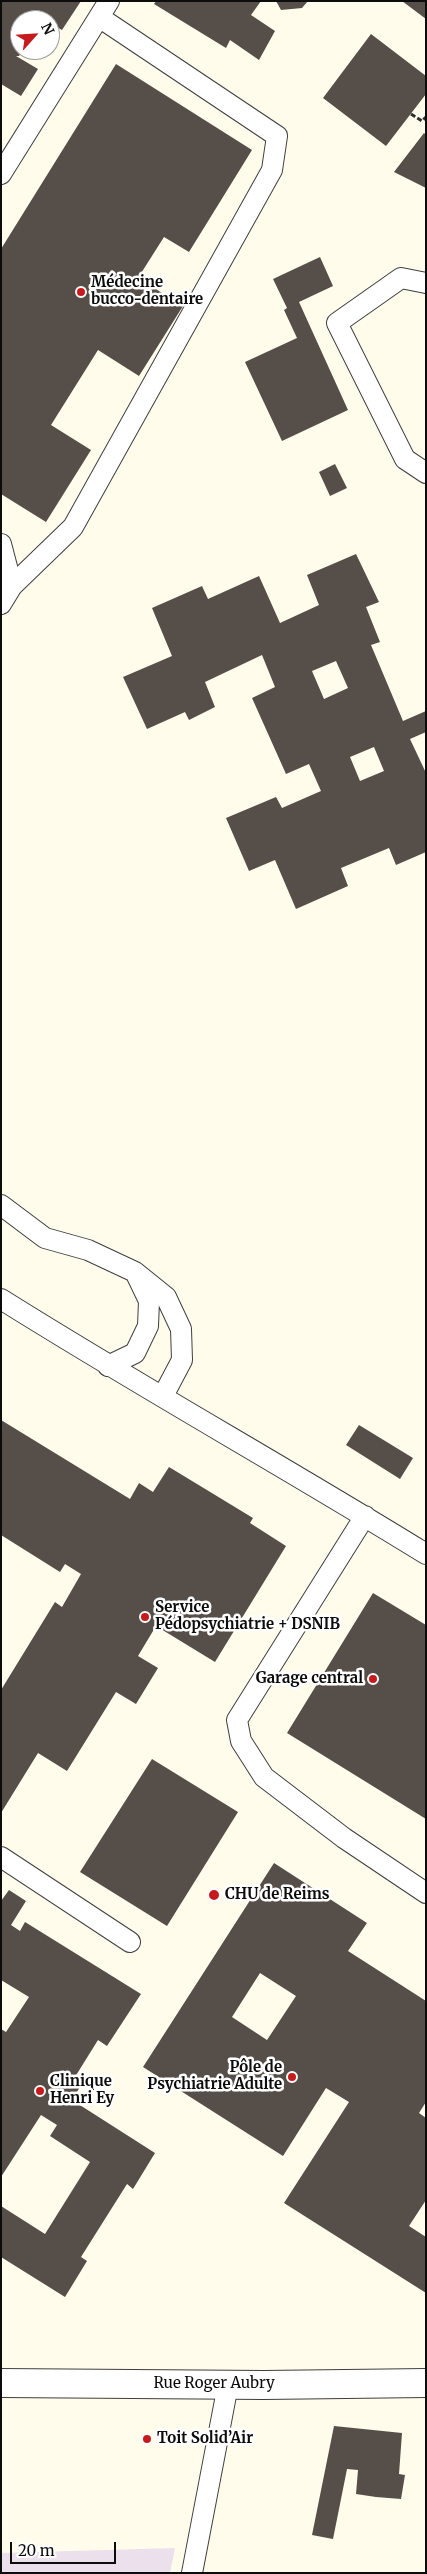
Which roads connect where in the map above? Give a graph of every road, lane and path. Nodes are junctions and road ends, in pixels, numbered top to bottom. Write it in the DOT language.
graph roads {
  1 [pos="104,9"];
  2 [pos="411,114"];
  3 [pos="426,117"];
  4 [pos="1,174"];
  5 [pos="426,283"];
  6 [pos="426,473"];
  7 [pos="1,544"];
  8 [pos="12,586"];
  9 [pos="1,604"];
  10 [pos="1,1205"];
  11 [pos="135,1272"];
  12 [pos="1,1299"];
  13 [pos="108,1366"];
  14 [pos="163,1396"];
  15 [pos="364,1516"];
  16 [pos="426,1554"];
  17 [pos="1,1858"];
  18 [pos="426,1893"];
  19 [pos="130,1942"];
  20 [pos="1,2383"];
  21 [pos="426,2383"];
  22 [pos="228,2385"];
  23 [pos="192,2573"];
  1 -- 4 [label="lane"];
  1 -- 8 [label="lane"];
  2 -- 3 [label="path"];
  5 -- 6 [label="lane"];
  7 -- 8 [label="lane"];
  8 -- 9 [label="lane"];
  10 -- 11 [label="lane"];
  11 -- 13 [label="lane"];
  11 -- 14 [label="lane"];
  12 -- 13 [label="lane"];
  13 -- 14 [label="lane"];
  14 -- 15 [label="lane"];
  15 -- 16 [label="lane"];
  15 -- 18 [label="lane"];
  17 -- 19 [label="lane"];
  20 -- 22 [label="street, Rue Roger Aubry"];
  21 -- 22 [label="street, Rue Roger Aubry"];
  22 -- 23 [label="lane"];
}
